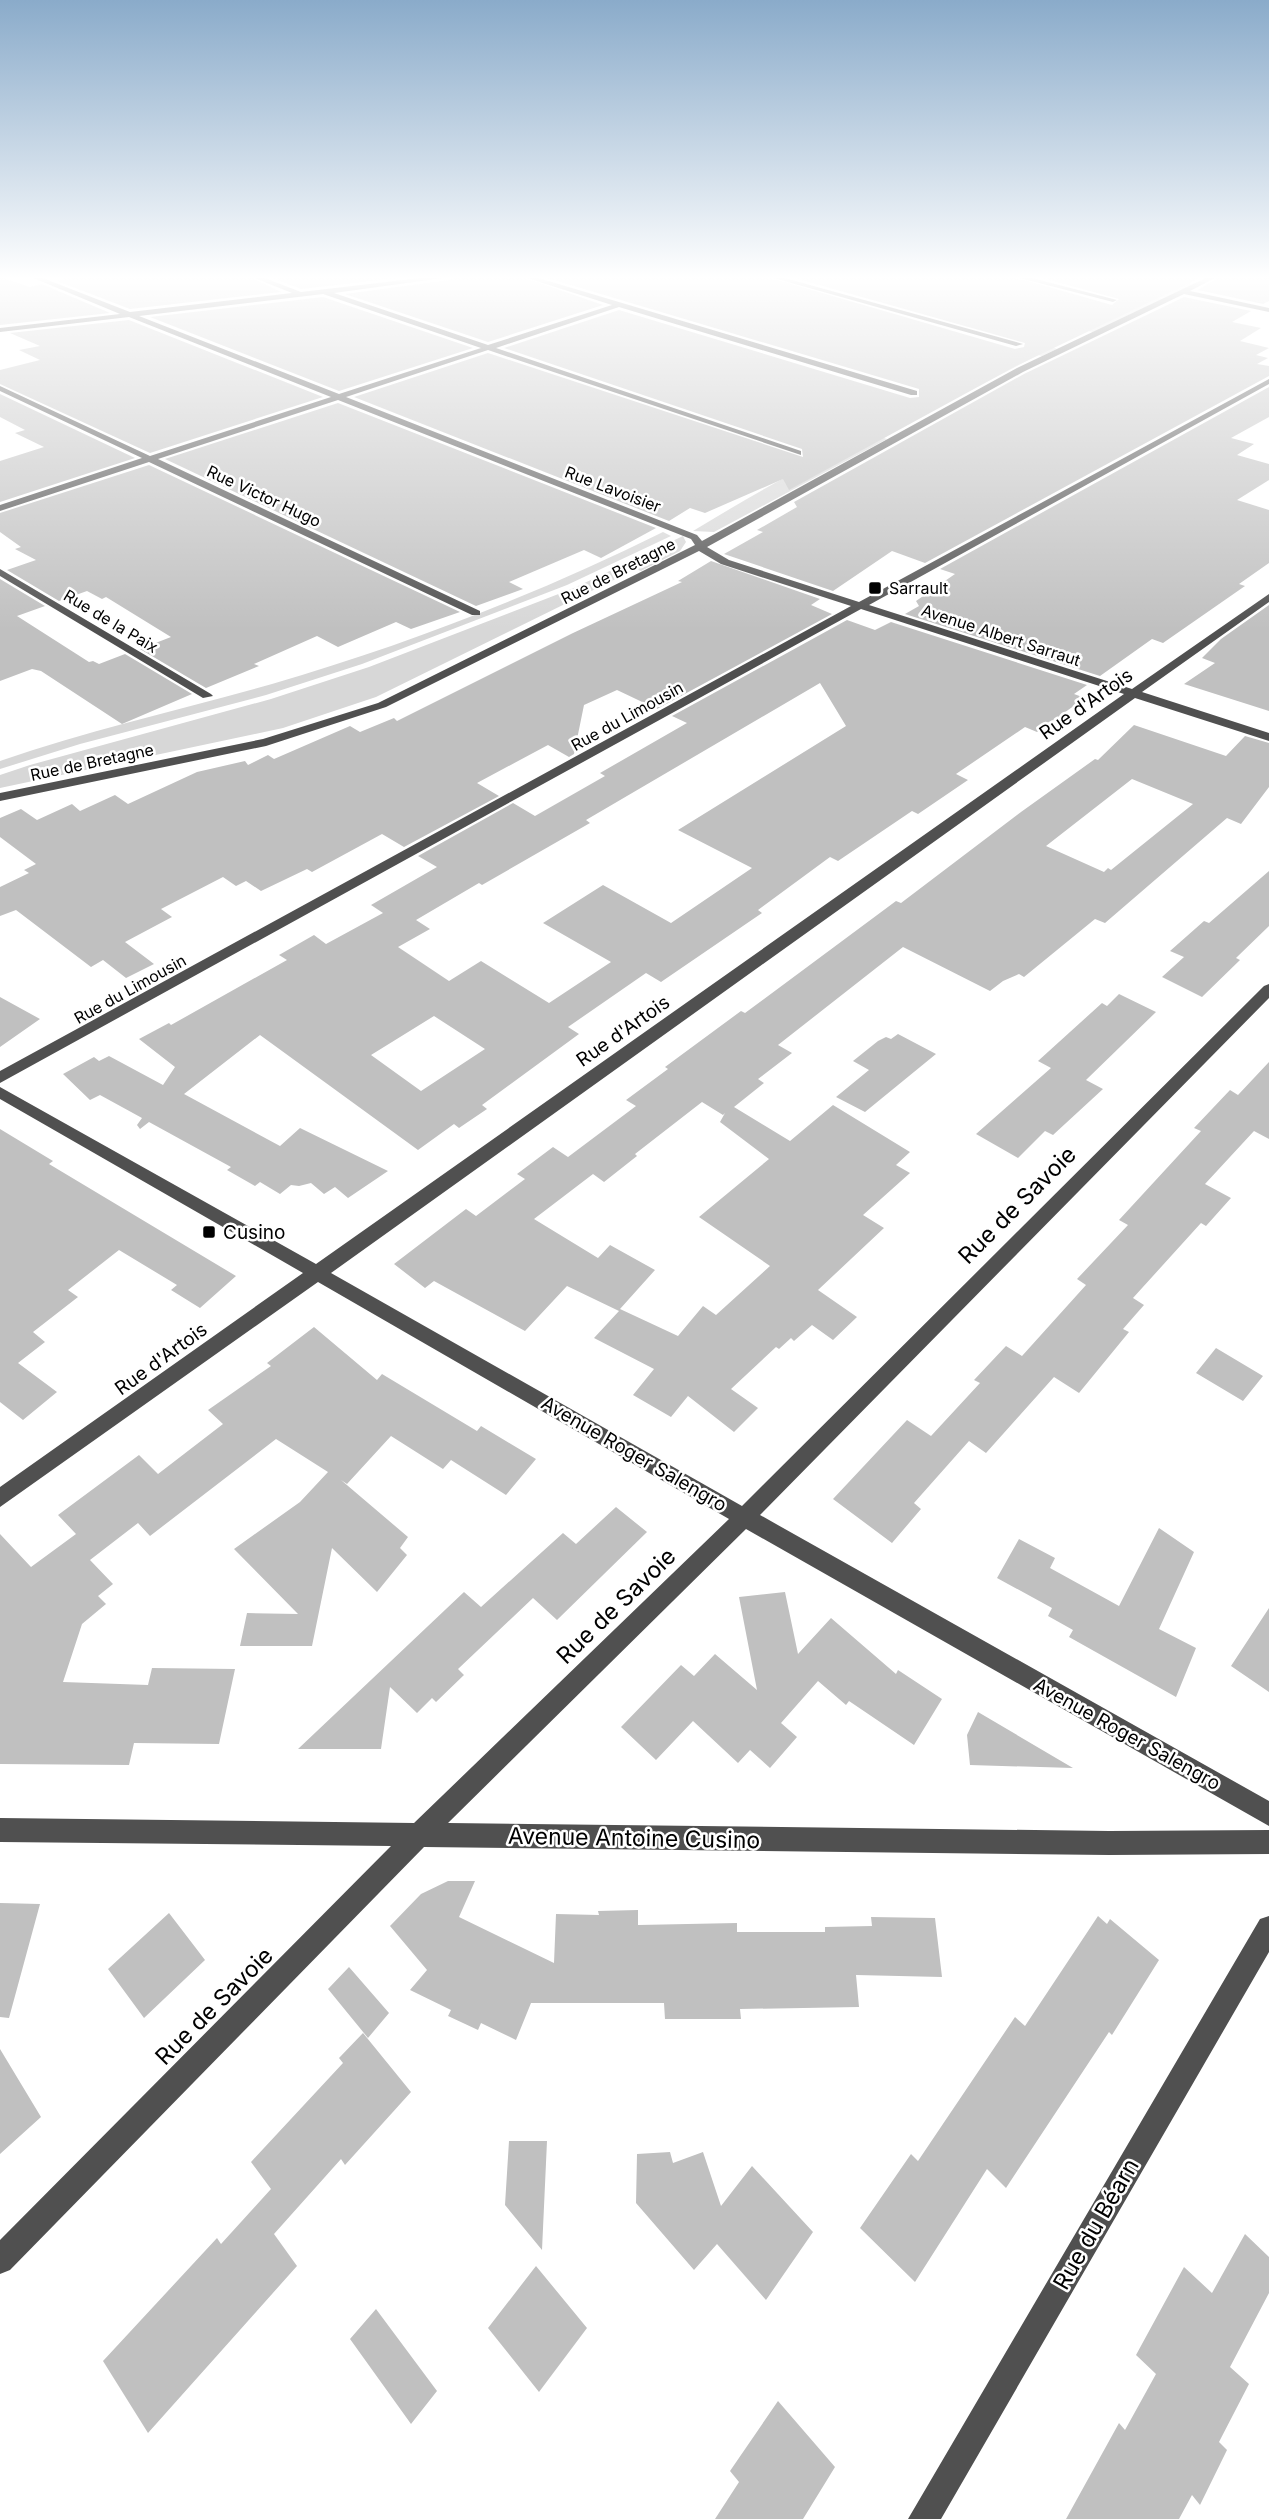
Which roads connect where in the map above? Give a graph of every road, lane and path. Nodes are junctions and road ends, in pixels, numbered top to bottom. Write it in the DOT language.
graph roads {
  1 [pos="14,395"];
  2 [pos="332,395"];
  3 [pos="345,395"];
  4 [pos="625,395"];
  5 [pos="975,395"];
  6 [pos="1244,395"];
  7 [pos="338,397"];
  8 [pos="798,453"];
  9 [pos="148,458"];
  10 [pos="0,508"];
  11 [pos="699,547"];
  12 [pos="725,562"];
  13 [pos="0,572"];
  14 [pos="1269,597"];
  15 [pos="858,607"];
  16 [pos="477,614"];
  17 [pos="1133,693"];
  18 [pos="207,696"];
  19 [pos="1269,737"];
  20 [pos="0,797"];
  21 [pos="1269,989"];
  22 [pos="0,1078"];
  23 [pos="0,1091"];
  24 [pos="317,1271"];
  25 [pos="0,1498"];
  26 [pos="744,1517"];
  27 [pos="1269,1814"];
  28 [pos="0,1830"];
  29 [pos="419,1835"];
  30 [pos="1269,1842"];
  31 [pos="1269,1928"];
  32 [pos="0,2260"];
  33 [pos="924,2519"];
  1 -- 9 [label="street, Rue Victor Hugo"];
  2 -- 7 [label="street, Rue Lavoisier"];
  3 -- 7 [label="street"];
  4 -- 8 [label="street"];
  5 -- 11 [label="street, Rue de Bretagne"];
  6 -- 15 [label="street, Rue du Limousin"];
  7 -- 9 [label="street"];
  7 -- 11 [label="street, Rue Lavoisier"];
  9 -- 10 [label="street"];
  9 -- 16 [label="street, Rue Victor Hugo"];
  11 -- 12 [label="street, Rue Lavoisier"];
  11 -- 20 [label="street, Rue de Bretagne"];
  12 -- 15 [label="street, Avenue Albert Sarraut"];
  13 -- 18 [label="street, Rue de la Paix"];
  14 -- 17 [label="street, Rue d'Artois"];
  15 -- 17 [label="street, Avenue Albert Sarraut"];
  15 -- 22 [label="street, Rue du Limousin"];
  17 -- 19 [label="street, Avenue Albert Sarraut"];
  17 -- 24 [label="street, Rue d'Artois"];
  21 -- 26 [label="street, Rue de Savoie"];
  23 -- 24 [label="street, Avenue Roger Salengro"];
  24 -- 25 [label="street, Rue d'Artois"];
  24 -- 26 [label="street, Avenue Roger Salengro"];
  26 -- 27 [label="street, Avenue Roger Salengro"];
  26 -- 29 [label="street, Rue de Savoie"];
  28 -- 29 [label="street, Avenue Antoine Cusino"];
  29 -- 30 [label="street, Avenue Antoine Cusino"];
  29 -- 32 [label="street, Rue de Savoie"];
  31 -- 33 [label="street, Rue du Béarn"];
}
